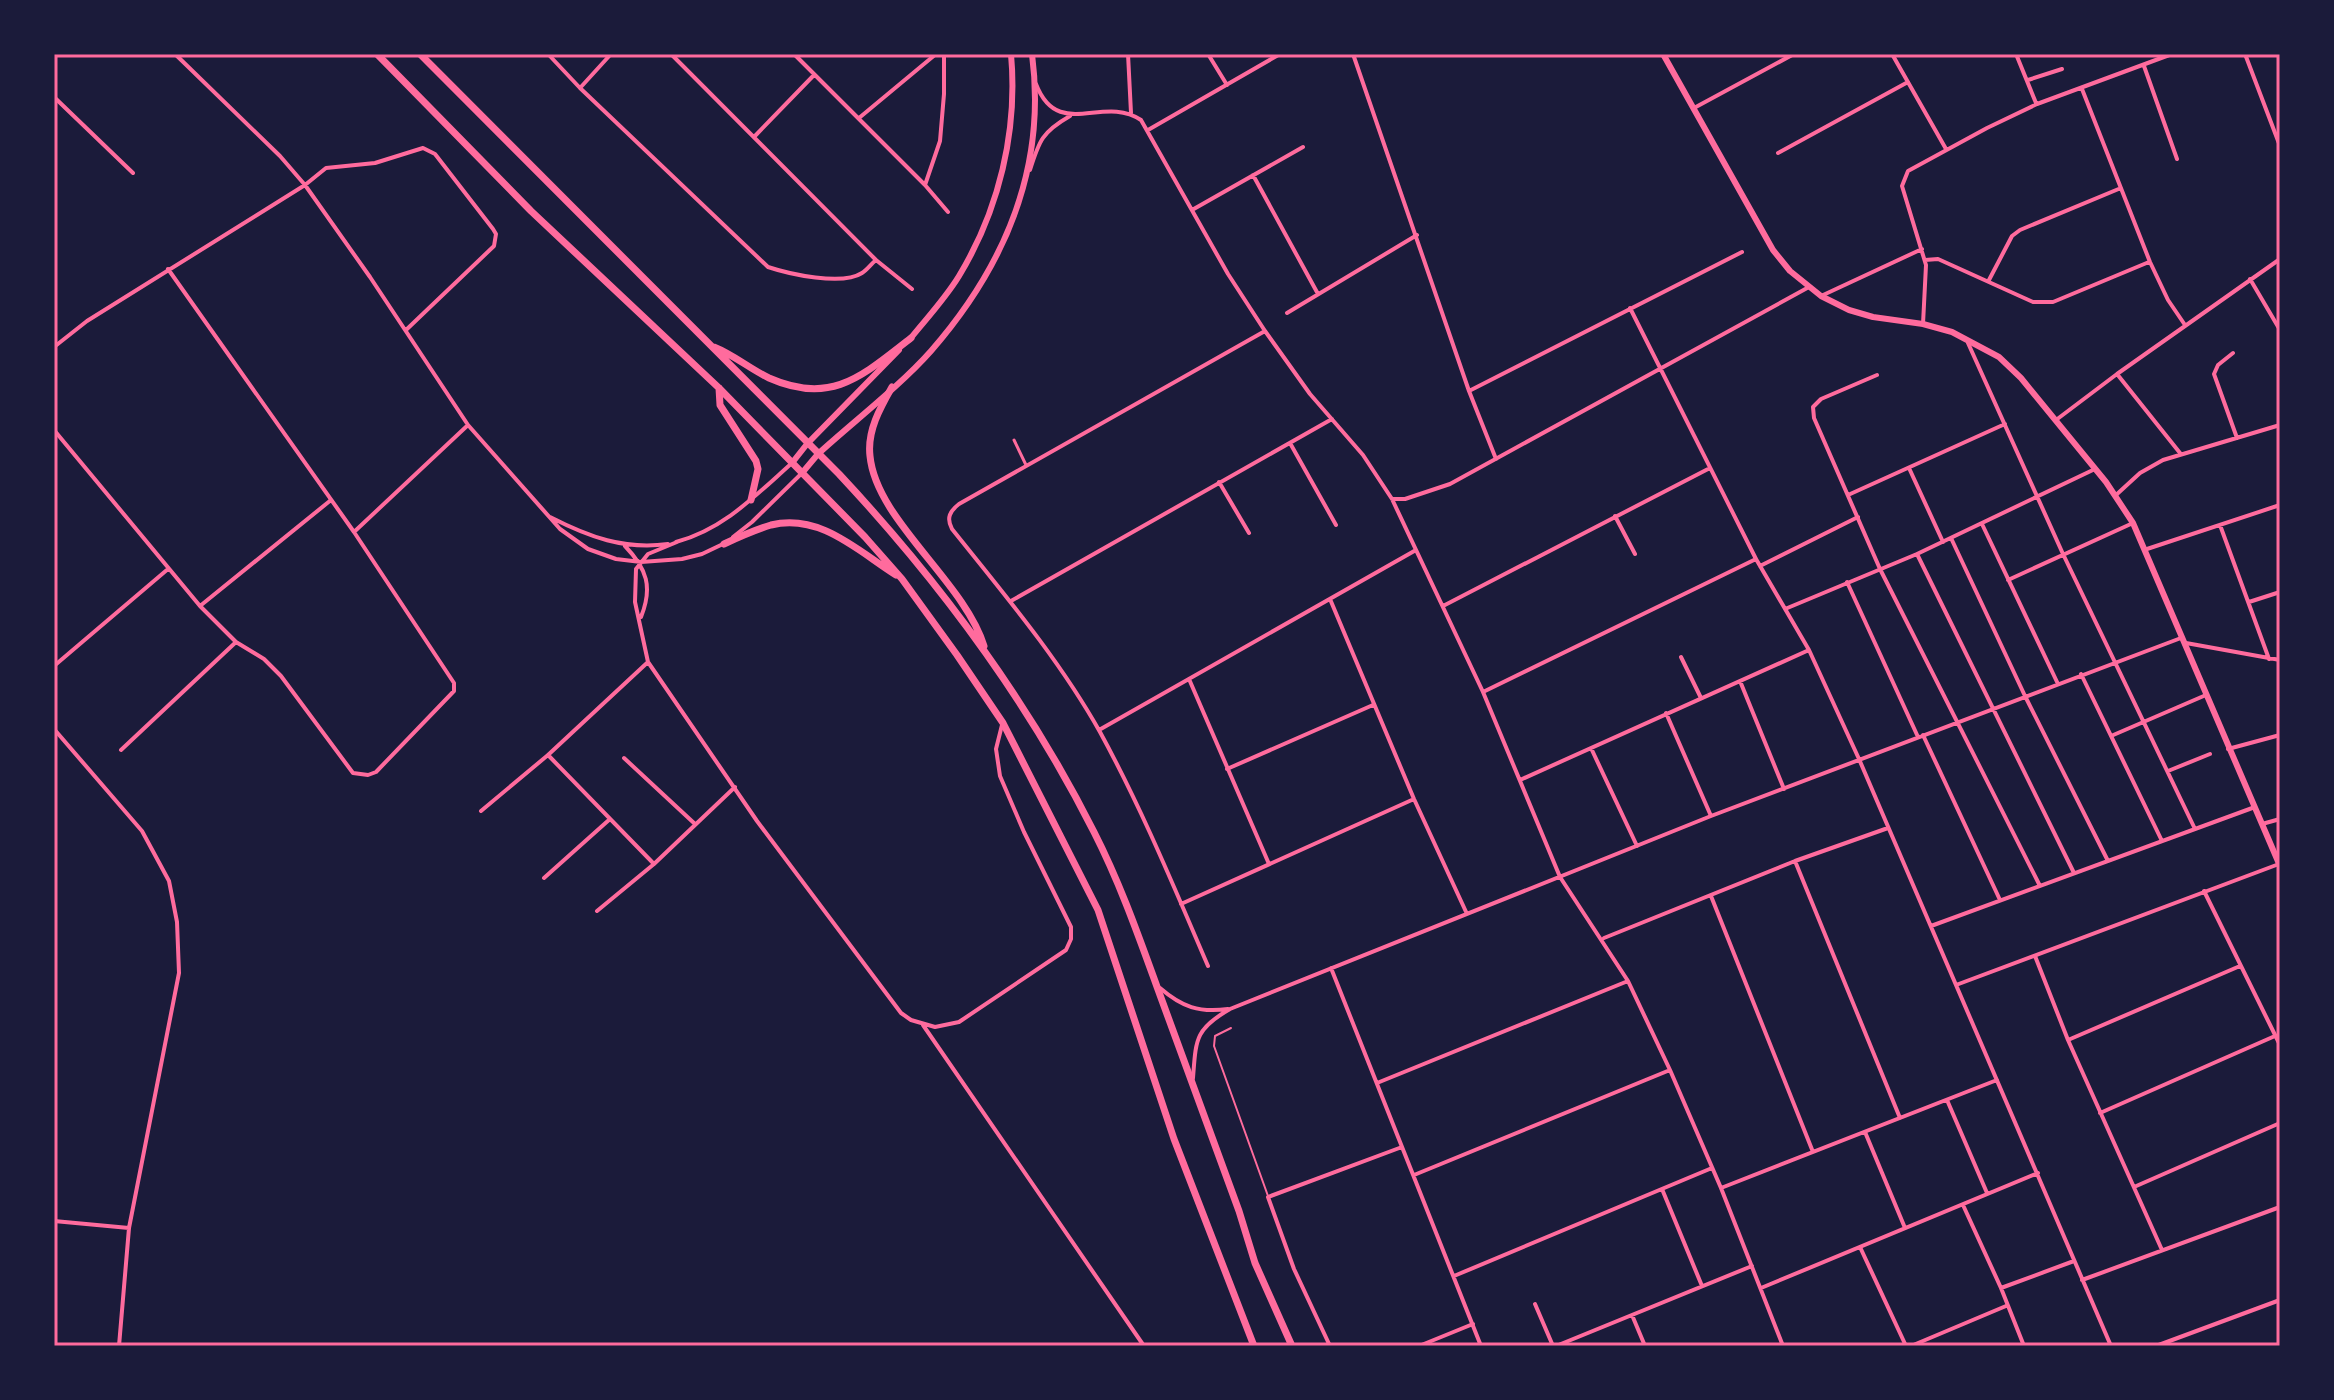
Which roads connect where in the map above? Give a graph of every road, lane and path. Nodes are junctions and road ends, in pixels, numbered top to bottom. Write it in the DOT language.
graph roads {
  1 [pos="175,54"];
  2 [pos="377,54"];
  3 [pos="420,54"];
  4 [pos="548,54"];
  5 [pos="611,54"];
  6 [pos="671,54"];
  7 [pos="794,54"];
  8 [pos="936,54"];
  9 [pos="944,54"];
  10 [pos="1011,54"];
  11 [pos="1032,54"];
  12 [pos="1128,54"];
  13 [pos="1208,54"];
  14 [pos="1280,54"];
  15 [pos="1353,54"];
  16 [pos="1663,54"];
  17 [pos="1794,54"];
  18 [pos="1892,54"];
  19 [pos="1963,54"];
  20 [pos="1972,54"];
  21 [pos="2016,54"];
  22 [pos="2169,54"];
  23 [pos="2245,54"];
  24 [pos="2144,66"];
  25 [pos="2062,69"];
  26 [pos="814,75"];
  27 [pos="2028,80"];
  28 [pos="1035,82"];
  29 [pos="1908,82"];
  30 [pos="1227,85"];
  31 [pos="580,88"];
  32 [pos="2082,89"];
  33 [pos="54,97"];
  34 [pos="2037,104"];
  35 [pos="1694,108"];
  36 [pos="1131,113"];
  37 [pos="1072,115"];
  38 [pos="859,118"];
  39 [pos="1148,130"];
  40 [pos="754,137"];
  41 [pos="2280,146"];
  42 [pos="1303,147"];
  43 [pos="1947,150"];
  44 [pos="1778,153"];
  45 [pos="2177,159"];
  46 [pos="133,173"];
  47 [pos="1253,175"];
  48 [pos="1027,177"];
  49 [pos="305,185"];
  50 [pos="925,185"];
  51 [pos="2121,188"];
  52 [pos="1192,210"];
  53 [pos="948,212"];
  54 [pos="1417,235"];
  55 [pos="1922,249"];
  56 [pos="1742,252"];
  57 [pos="2280,259"];
  58 [pos="876,260"];
  59 [pos="1925,260"];
  60 [pos="2150,262"];
  61 [pos="168,269"];
  62 [pos="2250,279"];
  63 [pos="1989,280"];
  64 [pos="1809,287"];
  65 [pos="912,289"];
  66 [pos="1318,294"];
  67 [pos="1821,296"];
  68 [pos="1630,308"];
  69 [pos="1287,313"];
  70 [pos="1923,324"];
  71 [pos="2185,325"];
  72 [pos="406,330"];
  73 [pos="2280,330"];
  74 [pos="1265,331"];
  75 [pos="1966,337"];
  76 [pos="911,338"];
  77 [pos="710,346"];
  78 [pos="54,347"];
  79 [pos="2233,353"];
  80 [pos="1661,370"];
  81 [pos="2117,374"];
  82 [pos="1877,375"];
  83 [pos="892,387"];
  84 [pos="719,388"];
  85 [pos="1469,391"];
  86 [pos="1332,419"];
  87 [pos="2056,420"];
  88 [pos="2005,424"];
  89 [pos="468,425"];
  90 [pos="2280,425"];
  91 [pos="54,430"];
  92 [pos="2237,438"];
  93 [pos="1014,440"];
  94 [pos="1290,443"];
  95 [pos="807,444"];
  96 [pos="818,454"];
  97 [pos="2180,454"];
  98 [pos="1496,459"];
  99 [pos="792,463"];
  100 [pos="1026,465"];
  101 [pos="1710,468"];
  102 [pos="1909,468"];
  103 [pos="2095,469"];
  104 [pos="802,473"];
  105 [pos="1219,482"];
  106 [pos="1848,495"];
  107 [pos="2116,495"];
  108 [pos="2038,498"];
  109 [pos="1392,499"];
  110 [pos="331,500"];
  111 [pos="751,500"];
  112 [pos="2280,505"];
  113 [pos="547,515"];
  114 [pos="1615,516"];
  115 [pos="1858,517"];
  116 [pos="2133,523"];
  117 [pos="1982,524"];
  118 [pos="1336,525"];
  119 [pos="2220,525"];
  120 [pos="354,532"];
  121 [pos="1249,533"];
  122 [pos="1951,538"];
  123 [pos="677,542"];
  124 [pos="1943,542"];
  125 [pos="724,544"];
  126 [pos="624,545"];
  127 [pos="1416,550"];
  128 [pos="2144,550"];
  129 [pos="1635,554"];
  130 [pos="1917,554"];
  131 [pos="2063,554"];
  132 [pos="1756,559"];
  133 [pos="641,562"];
  134 [pos="1760,566"];
  135 [pos="168,569"];
  136 [pos="1880,569"];
  137 [pos="902,579"];
  138 [pos="2008,580"];
  139 [pos="1847,582"];
  140 [pos="2280,592"];
  141 [pos="1330,599"];
  142 [pos="1010,602"];
  143 [pos="2249,602"];
  144 [pos="200,606"];
  145 [pos="1443,606"];
  146 [pos="1785,609"];
  147 [pos="640,619"];
  148 [pos="2183,640"];
  149 [pos="236,642"];
  150 [pos="1809,650"];
  151 [pos="986,652"];
  152 [pos="1681,657"];
  153 [pos="2269,659"];
  154 [pos="2280,660"];
  155 [pos="648,662"];
  156 [pos="2115,662"];
  157 [pos="54,666"];
  158 [pos="2081,674"];
  159 [pos="1189,679"];
  160 [pos="1740,681"];
  161 [pos="2058,684"];
  162 [pos="1483,692"];
  163 [pos="2206,695"];
  164 [pos="2025,696"];
  165 [pos="1701,698"];
  166 [pos="1373,705"];
  167 [pos="1994,708"];
  168 [pos="1666,713"];
  169 [pos="2145,720"];
  170 [pos="1959,721"];
  171 [pos="1003,723"];
  172 [pos="54,729"];
  173 [pos="1099,730"];
  174 [pos="2280,735"];
  175 [pos="1920,736"];
  176 [pos="2111,736"];
  177 [pos="1591,748"];
  178 [pos="2228,749"];
  179 [pos="121,750"];
  180 [pos="2210,754"];
  181 [pos="548,755"];
  182 [pos="624,758"];
  183 [pos="1859,759"];
  184 [pos="1227,769"];
  185 [pos="2168,771"];
  186 [pos="1520,780"];
  187 [pos="735,787"];
  188 [pos="1784,789"];
  189 [pos="1414,799"];
  190 [pos="2255,807"];
  191 [pos="481,811"];
  192 [pos="1711,816"];
  193 [pos="610,819"];
  194 [pos="2280,819"];
  195 [pos="695,824"];
  196 [pos="2262,824"];
  197 [pos="1888,828"];
  198 [pos="2195,829"];
  199 [pos="2162,841"];
  200 [pos="1637,846"];
  201 [pos="1795,861"];
  202 [pos="2108,861"];
  203 [pos="654,864"];
  204 [pos="1269,865"];
  205 [pos="2280,865"];
  206 [pos="2074,873"];
  207 [pos="1560,877"];
  208 [pos="544,878"];
  209 [pos="2040,886"];
  210 [pos="2204,891"];
  211 [pos="1711,896"];
  212 [pos="2000,900"];
  213 [pos="1181,904"];
  214 [pos="597,911"];
  215 [pos="1467,914"];
  216 [pos="1931,926"];
  217 [pos="1603,939"];
  218 [pos="2035,956"];
  219 [pos="1208,966"];
  220 [pos="2240,966"];
  221 [pos="1331,968"];
  222 [pos="1628,981"];
  223 [pos="1156,985"];
  224 [pos="1956,985"];
  225 [pos="1230,1009"];
  226 [pos="923,1025"];
  227 [pos="1231,1028"];
  228 [pos="2275,1036"];
  229 [pos="2068,1040"];
  230 [pos="2280,1045"];
  231 [pos="1670,1070"];
  232 [pos="1997,1080"];
  233 [pos="1377,1083"];
  234 [pos="1192,1084"];
  235 [pos="1947,1100"];
  236 [pos="2100,1113"];
  237 [pos="1900,1118"];
  238 [pos="2280,1123"];
  239 [pos="1865,1132"];
  240 [pos="1402,1147"];
  241 [pos="1813,1152"];
  242 [pos="1712,1168"];
  243 [pos="2038,1173"];
  244 [pos="1414,1175"];
  245 [pos="2134,1187"];
  246 [pos="1721,1188"];
  247 [pos="1662,1189"];
  248 [pos="1987,1194"];
  249 [pos="1268,1197"];
  250 [pos="1963,1205"];
  251 [pos="2280,1207"];
  252 [pos="54,1221"];
  253 [pos="129,1228"];
  254 [pos="1905,1228"];
  255 [pos="1860,1247"];
  256 [pos="2162,1250"];
  257 [pos="2075,1261"];
  258 [pos="1752,1266"];
  259 [pos="1454,1276"];
  260 [pos="2082,1280"];
  261 [pos="1702,1286"];
  262 [pos="1761,1288"];
  263 [pos="2001,1288"];
  264 [pos="2280,1300"];
  265 [pos="1535,1304"];
  266 [pos="2006,1306"];
  267 [pos="1632,1315"];
  268 [pos="1473,1324"];
  269 [pos="119,1346"];
  270 [pos="1144,1346"];
  271 [pos="1254,1346"];
  272 [pos="1292,1346"];
  273 [pos="1330,1346"];
  274 [pos="1419,1346"];
  275 [pos="1481,1346"];
  276 [pos="1554,1346"];
  277 [pos="1645,1346"];
  278 [pos="1783,1346"];
  279 [pos="1908,1346"];
  280 [pos="2024,1346"];
  281 [pos="2111,1346"];
  282 [pos="2156,1346"];
  1 -- 49 [label="street"];
  2 -- 84 [label="main road"];
  3 -- 77 [label="main road"];
  4 -- 31 [label="street"];
  5 -- 31 [label="street"];
  6 -- 40 [label="street"];
  7 -- 26 [label="street"];
  8 -- 38 [label="street"];
  9 -- 50 [label="street"];
  10 -- 76 [label="street"];
  11 -- 28 [label="street"];
  12 -- 36 [label="street"];
  13 -- 30 [label="street"];
  14 -- 30 [label="street"];
  15 -- 54 [label="street"];
  16 -- 35 [label="street"];
  17 -- 35 [label="street"];
  18 -- 29 [label="street"];
  19 -- 20 [label="street"];
  21 -- 27 [label="street"];
  22 -- 24 [label="street"];
  23 -- 41 [label="street"];
  24 -- 32 [label="street"];
  24 -- 45 [label="street"];
  25 -- 27 [label="street"];
  26 -- 38 [label="street"];
  26 -- 40 [label="street"];
  27 -- 34 [label="street"];
  28 -- 37 [label="street"];
  28 -- 48 [label="street"];
  29 -- 43 [label="street"];
  29 -- 44 [label="street"];
  30 -- 39 [label="street"];
  31 -- 58 [label="street"];
  32 -- 34 [label="street"];
  32 -- 51 [label="street"];
  33 -- 46 [label="street"];
  34 -- 43 [label="street"];
  35 -- 64 [label="street"];
  36 -- 37 [label="street"];
  36 -- 39 [label="street"];
  37 -- 48 [label="street"];
  38 -- 50 [label="street"];
  39 -- 52 [label="street"];
  40 -- 58 [label="street"];
  42 -- 47 [label="street"];
  43 -- 55 [label="street"];
  47 -- 52 [label="street"];
  47 -- 66 [label="street"];
  48 -- 83 [label="street"];
  49 -- 61 [label="street"];
  49 -- 72 [label="street"];
  49 -- 72 [label="street"];
  50 -- 53 [label="street"];
  51 -- 60 [label="street"];
  51 -- 63 [label="street"];
  52 -- 74 [label="street"];
  54 -- 66 [label="street"];
  54 -- 85 [label="street"];
  55 -- 59 [label="street"];
  55 -- 67 [label="street"];
  56 -- 68 [label="street"];
  57 -- 62 [label="street"];
  58 -- 65 [label="street"];
  59 -- 63 [label="street"];
  59 -- 70 [label="street"];
  60 -- 63 [label="street"];
  60 -- 71 [label="street"];
  61 -- 78 [label="street"];
  61 -- 110 [label="street"];
  62 -- 71 [label="street"];
  62 -- 73 [label="street"];
  64 -- 67 [label="street"];
  64 -- 80 [label="street"];
  66 -- 69 [label="street"];
  67 -- 70 [label="street"];
  68 -- 80 [label="street"];
  68 -- 85 [label="street"];
  70 -- 75 [label="street"];
  71 -- 81 [label="street"];
  72 -- 89 [label="street"];
  74 -- 86 [label="street"];
  74 -- 100 [label="street"];
  75 -- 87 [label="street"];
  75 -- 88 [label="street"];
  76 -- 77 [label="main road"];
  76 -- 95 [label="street"];
  77 -- 95 [label="main road"];
  79 -- 92 [label="street"];
  80 -- 98 [label="street"];
  80 -- 101 [label="street"];
  81 -- 87 [label="street"];
  81 -- 97 [label="street"];
  82 -- 106 [label="street"];
  83 -- 96 [label="street"];
  83 -- 151 [label="main road"];
  84 -- 99 [label="main road"];
  84 -- 111 [label="main road"];
  85 -- 98 [label="street"];
  86 -- 94 [label="street"];
  86 -- 109 [label="street"];
  87 -- 103 [label="street"];
  88 -- 102 [label="street"];
  88 -- 108 [label="street"];
  89 -- 113 [label="street"];
  89 -- 120 [label="street"];
  90 -- 92 [label="street"];
  91 -- 135 [label="street"];
  92 -- 97 [label="street"];
  93 -- 100 [label="street"];
  94 -- 105 [label="street"];
  94 -- 118 [label="street"];
  95 -- 96 [label="main road"];
  95 -- 99 [label="street"];
  96 -- 104 [label="street"];
  96 -- 151 [label="main road"];
  97 -- 107 [label="street"];
  98 -- 109 [label="street"];
  99 -- 104 [label="main road"];
  99 -- 111 [label="street"];
  100 -- 142 [label="street"];
  101 -- 114 [label="street"];
  101 -- 132 [label="street"];
  102 -- 106 [label="street"];
  102 -- 124 [label="street"];
  103 -- 107 [label="street"];
  103 -- 108 [label="street"];
  104 -- 125 [label="street"];
  104 -- 137 [label="main road"];
  105 -- 121 [label="street"];
  105 -- 142 [label="street"];
  106 -- 115 [label="street"];
  107 -- 116 [label="street"];
  108 -- 117 [label="street"];
  108 -- 131 [label="street"];
  109 -- 127 [label="street"];
  110 -- 120 [label="street"];
  110 -- 144 [label="street"];
  111 -- 123 [label="street"];
  112 -- 119 [label="street"];
  113 -- 126 [label="street"];
  113 -- 133 [label="street"];
  114 -- 129 [label="street"];
  114 -- 145 [label="street"];
  115 -- 134 [label="street"];
  115 -- 136 [label="street"];
  116 -- 128 [label="street"];
  116 -- 131 [label="street"];
  117 -- 122 [label="street"];
  117 -- 138 [label="street"];
  119 -- 128 [label="street"];
  119 -- 143 [label="street"];
  120 -- 149 [label="street"];
  122 -- 124 [label="street"];
  122 -- 164 [label="street"];
  123 -- 126 [label="street"];
  123 -- 133 [label="street"];
  124 -- 130 [label="street"];
  125 -- 133 [label="street"];
  125 -- 137 [label="main road"];
  126 -- 133 [label="street"];
  127 -- 141 [label="street"];
  127 -- 145 [label="street"];
  128 -- 148 [label="street"];
  130 -- 136 [label="street"];
  130 -- 167 [label="street"];
  131 -- 138 [label="street"];
  131 -- 156 [label="street"];
  132 -- 134 [label="street"];
  132 -- 162 [label="street"];
  133 -- 147 [label="street"];
  133 -- 147 [label="street"];
  134 -- 146 [label="street"];
  135 -- 144 [label="street"];
  135 -- 157 [label="street"];
  136 -- 139 [label="street"];
  136 -- 170 [label="street"];
  137 -- 171 [label="main road"];
  138 -- 161 [label="street"];
  139 -- 146 [label="street"];
  139 -- 175 [label="street"];
  140 -- 143 [label="street"];
  141 -- 159 [label="street"];
  141 -- 166 [label="street"];
  142 -- 173 [label="street"];
  143 -- 153 [label="street"];
  144 -- 149 [label="street"];
  145 -- 162 [label="street"];
  146 -- 150 [label="street"];
  147 -- 155 [label="street"];
  148 -- 153 [label="street"];
  148 -- 156 [label="street"];
  148 -- 163 [label="street"];
  149 -- 179 [label="street"];
  150 -- 160 [label="street"];
  150 -- 183 [label="street"];
  151 -- 223 [label="main road"];
  152 -- 165 [label="street"];
  153 -- 154 [label="street"];
  155 -- 181 [label="street"];
  155 -- 187 [label="street"];
  156 -- 158 [label="street"];
  156 -- 169 [label="street"];
  158 -- 161 [label="street"];
  158 -- 176 [label="street"];
  159 -- 173 [label="street"];
  159 -- 184 [label="street"];
  160 -- 165 [label="street"];
  160 -- 188 [label="street"];
  161 -- 164 [label="street"];
  162 -- 186 [label="street"];
  163 -- 169 [label="street"];
  163 -- 178 [label="street"];
  164 -- 167 [label="street"];
  164 -- 202 [label="street"];
  165 -- 168 [label="street"];
  166 -- 184 [label="street"];
  166 -- 189 [label="street"];
  167 -- 170 [label="street"];
  167 -- 206 [label="street"];
  168 -- 177 [label="street"];
  168 -- 192 [label="street"];
  169 -- 176 [label="street"];
  169 -- 185 [label="street"];
  170 -- 175 [label="street"];
  170 -- 209 [label="street"];
  171 -- 226 [label="street"];
  171 -- 271 [label="main road"];
  172 -- 253 [label="street"];
  173 -- 213 [label="street"];
  174 -- 178 [label="street"];
  175 -- 183 [label="street"];
  175 -- 212 [label="street"];
  176 -- 199 [label="street"];
  177 -- 186 [label="street"];
  177 -- 200 [label="street"];
  178 -- 190 [label="street"];
  180 -- 185 [label="street"];
  181 -- 191 [label="street"];
  181 -- 193 [label="street"];
  182 -- 195 [label="street"];
  183 -- 188 [label="street"];
  183 -- 197 [label="street"];
  184 -- 204 [label="street"];
  185 -- 198 [label="street"];
  186 -- 207 [label="street"];
  187 -- 195 [label="street"];
  187 -- 226 [label="street"];
  188 -- 192 [label="street"];
  189 -- 204 [label="street"];
  189 -- 215 [label="street"];
  190 -- 196 [label="street"];
  190 -- 198 [label="street"];
  192 -- 200 [label="street"];
  193 -- 203 [label="street"];
  193 -- 208 [label="street"];
  194 -- 196 [label="street"];
  195 -- 203 [label="street"];
  196 -- 205 [label="street"];
  197 -- 201 [label="street"];
  197 -- 216 [label="street"];
  198 -- 199 [label="street"];
  199 -- 202 [label="street"];
  200 -- 207 [label="street"];
  201 -- 211 [label="street"];
  201 -- 237 [label="street"];
  202 -- 206 [label="street"];
  203 -- 214 [label="street"];
  204 -- 213 [label="street"];
  205 -- 210 [label="street"];
  206 -- 209 [label="street"];
  207 -- 215 [label="street"];
  207 -- 217 [label="street"];
  209 -- 212 [label="street"];
  210 -- 218 [label="street"];
  210 -- 220 [label="street"];
  211 -- 217 [label="street"];
  211 -- 241 [label="street"];
  212 -- 216 [label="street"];
  213 -- 219 [label="street"];
  215 -- 221 [label="street"];
  216 -- 224 [label="street"];
  217 -- 222 [label="street"];
  218 -- 224 [label="street"];
  218 -- 229 [label="street"];
  220 -- 228 [label="street"];
  220 -- 229 [label="street"];
  221 -- 225 [label="street"];
  221 -- 233 [label="street"];
  222 -- 231 [label="street"];
  222 -- 233 [label="street"];
  223 -- 225 [label="street"];
  223 -- 234 [label="main road"];
  224 -- 232 [label="street"];
  225 -- 234 [label="street"];
  226 -- 270 [label="street"];
  227 -- 249 [label="lane"];
  228 -- 230 [label="street"];
  228 -- 236 [label="street"];
  229 -- 236 [label="street"];
  231 -- 242 [label="street"];
  231 -- 244 [label="street"];
  232 -- 235 [label="street"];
  232 -- 243 [label="street"];
  233 -- 240 [label="street"];
  234 -- 272 [label="main road"];
  235 -- 237 [label="street"];
  235 -- 248 [label="street"];
  236 -- 245 [label="street"];
  237 -- 239 [label="street"];
  238 -- 245 [label="street"];
  239 -- 241 [label="street"];
  239 -- 254 [label="street"];
  240 -- 244 [label="street"];
  240 -- 249 [label="street"];
  241 -- 246 [label="street"];
  242 -- 246 [label="street"];
  242 -- 247 [label="street"];
  243 -- 248 [label="street"];
  243 -- 257 [label="street"];
  244 -- 259 [label="street"];
  245 -- 256 [label="street"];
  246 -- 258 [label="street"];
  247 -- 259 [label="street"];
  247 -- 261 [label="street"];
  248 -- 250 [label="street"];
  249 -- 273 [label="street"];
  250 -- 254 [label="street"];
  250 -- 263 [label="street"];
  251 -- 256 [label="street"];
  252 -- 253 [label="street"];
  253 -- 269 [label="street"];
  254 -- 255 [label="street"];
  255 -- 262 [label="street"];
  255 -- 279 [label="street"];
  256 -- 260 [label="street"];
  257 -- 260 [label="street"];
  257 -- 263 [label="street"];
  258 -- 261 [label="street"];
  258 -- 262 [label="street"];
  259 -- 268 [label="street"];
  260 -- 281 [label="street"];
  261 -- 267 [label="street"];
  262 -- 278 [label="street"];
  263 -- 266 [label="street"];
  264 -- 282 [label="street"];
  265 -- 276 [label="street"];
  266 -- 279 [label="street"];
  266 -- 280 [label="street"];
  267 -- 276 [label="street"];
  267 -- 277 [label="street"];
  268 -- 274 [label="street"];
  268 -- 275 [label="street"];
}
